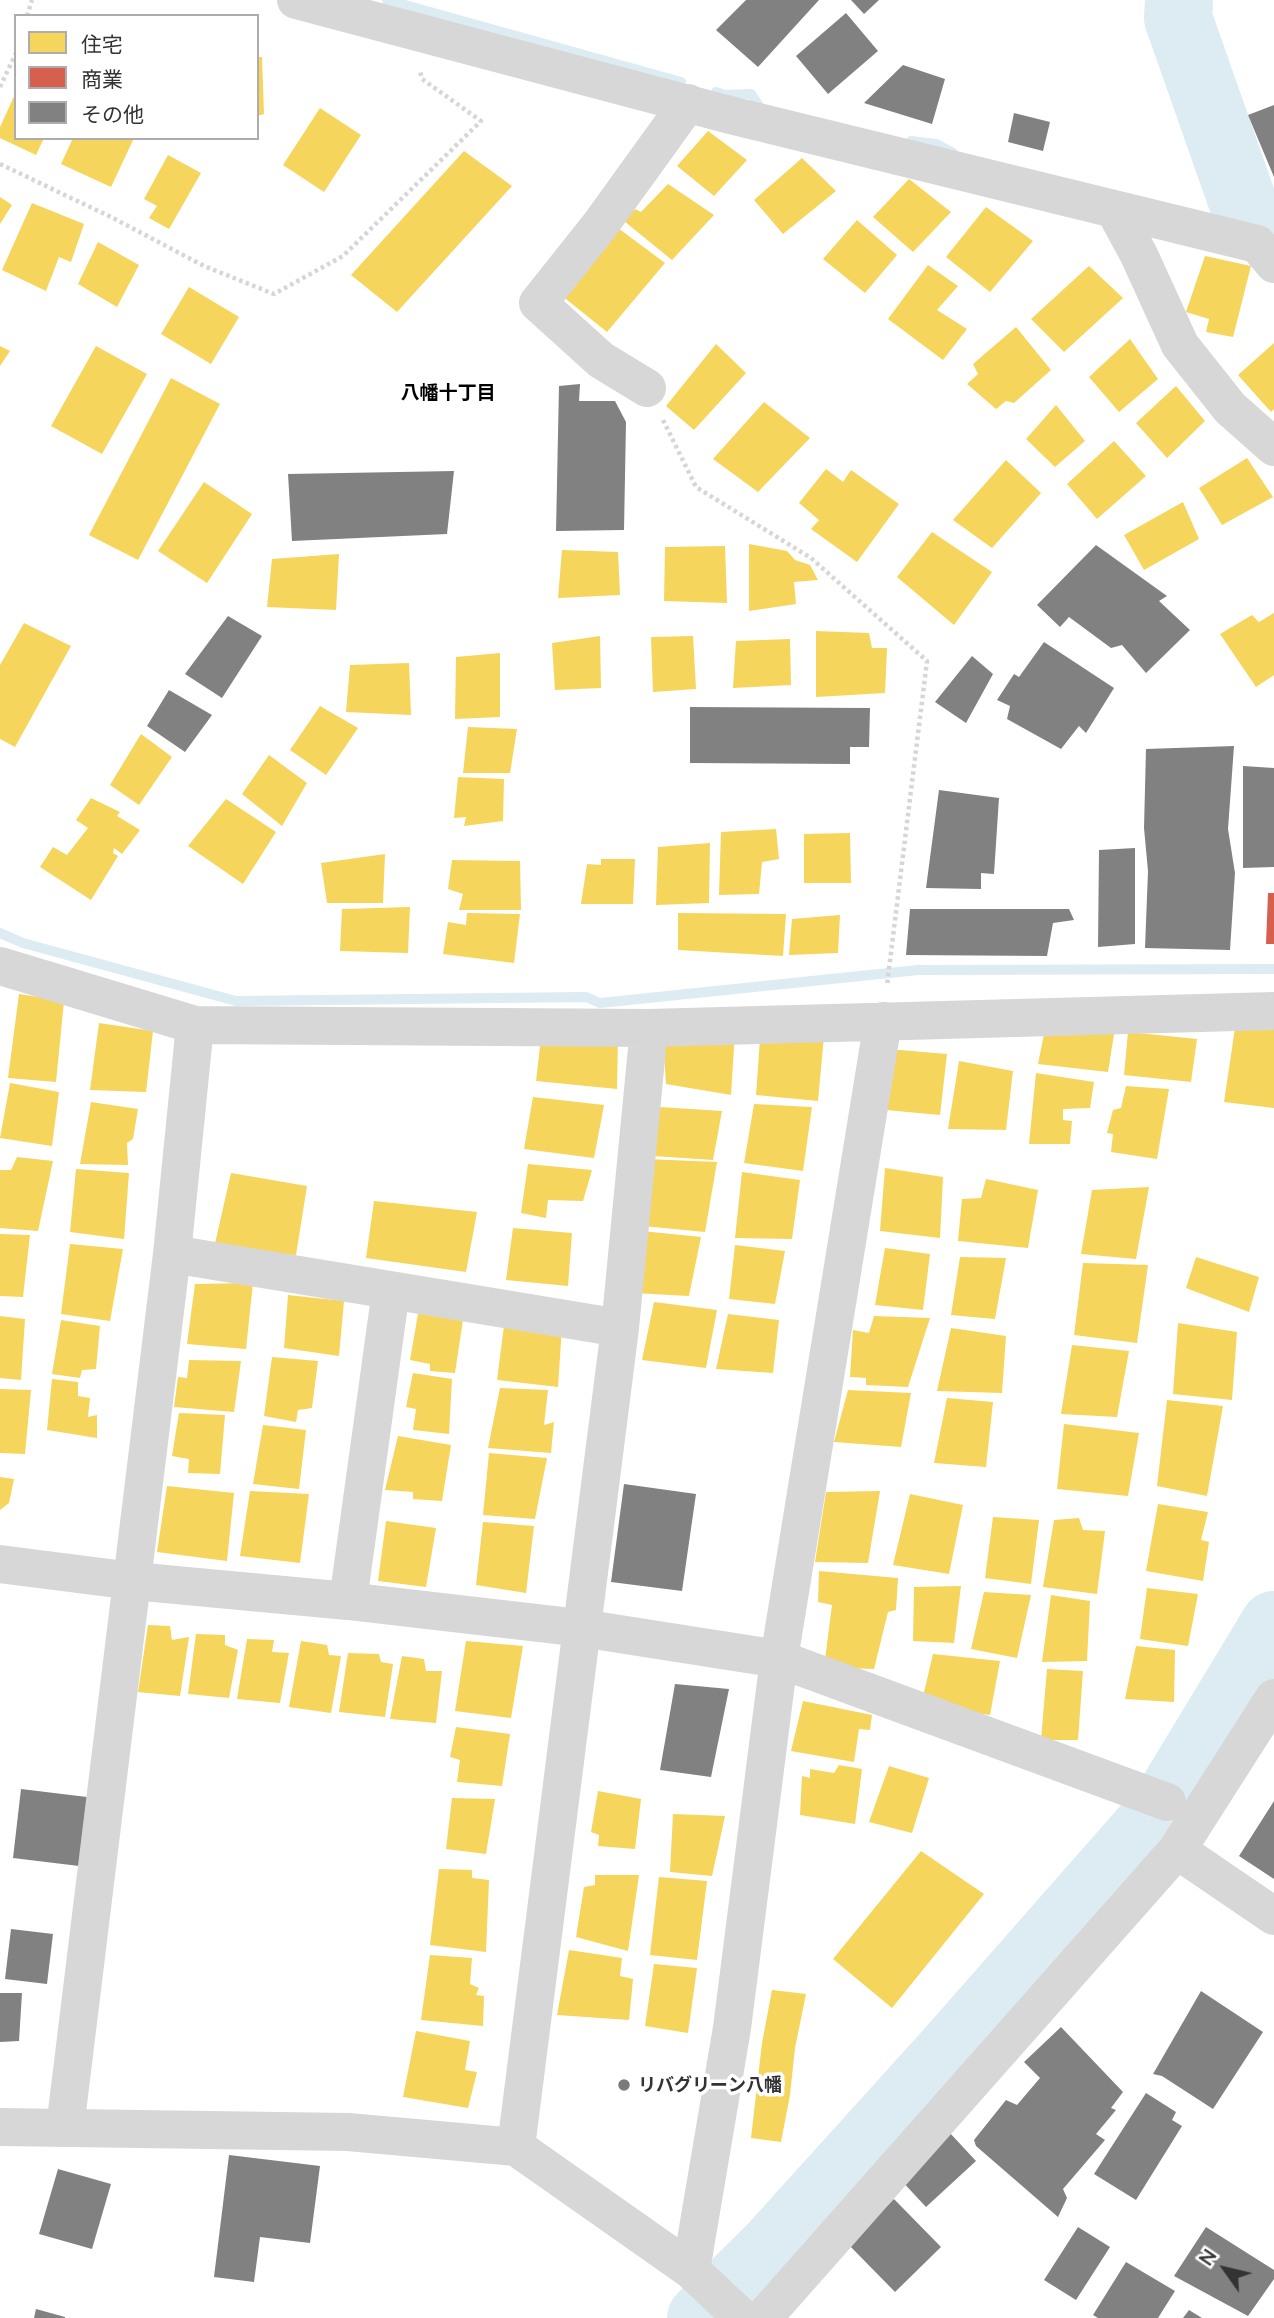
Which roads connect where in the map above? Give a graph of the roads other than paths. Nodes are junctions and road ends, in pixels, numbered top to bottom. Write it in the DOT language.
graph roads {
  1 [pos="296,0"];
  2 [pos="688,103"];
  3 [pos="1114,209"];
  4 [pos="1274,264"];
  5 [pos="648,388"];
  6 [pos="1274,447"];
  7 [pos="0,966"];
  8 [pos="1274,1010"];
  9 [pos="883,1021"];
  10 [pos="195,1025"];
  11 [pos="649,1028"];
  12 [pos="172,1254"];
  13 [pos="391,1290"];
  14 [pos="620,1328"];
  15 [pos="0,1564"];
  16 [pos="133,1581"];
  17 [pos="348,1601"];
  18 [pos="581,1628"];
  19 [pos="779,1659"];
  20 [pos="1274,1698"];
  21 [pos="1167,1802"];
  22 [pos="1177,1850"];
  23 [pos="1274,1916"];
  24 [pos="0,2127"];
  25 [pos="65,2128"];
  26 [pos="516,2147"];
  27 [pos="691,2270"];
  28 [pos="746,2315"];
  1 -- 2 [label="street"];
  2 -- 3 [label="street"];
  2 -- 5 [label="street"];
  3 -- 4 [label="street"];
  3 -- 6 [label="street"];
  7 -- 10 [label="street"];
  8 -- 9 [label="street"];
  9 -- 11 [label="street"];
  9 -- 19 [label="street"];
  10 -- 11 [label="street"];
  10 -- 12 [label="street"];
  11 -- 14 [label="street"];
  12 -- 13 [label="street"];
  12 -- 16 [label="street"];
  13 -- 14 [label="street"];
  13 -- 17 [label="street"];
  14 -- 18 [label="street"];
  15 -- 16 [label="street"];
  16 -- 17 [label="street"];
  16 -- 25 [label="street"];
  17 -- 18 [label="street"];
  18 -- 19 [label="street"];
  18 -- 26 [label="street"];
  19 -- 21 [label="street"];
  19 -- 27 [label="street"];
  20 -- 22 [label="street"];
  22 -- 23 [label="street"];
  22 -- 28 [label="street"];
  24 -- 25 [label="street"];
  25 -- 26 [label="street"];
  26 -- 27 [label="street"];
  27 -- 28 [label="street"];
}
